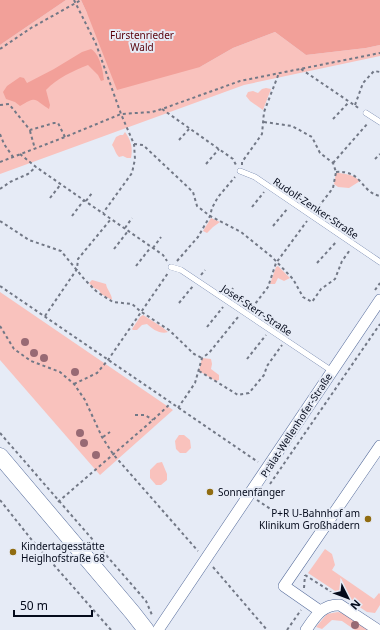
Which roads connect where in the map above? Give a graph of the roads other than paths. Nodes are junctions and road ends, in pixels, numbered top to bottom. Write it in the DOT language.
graph roads {
  1 [pos="366,113"];
  2 [pos="380,122"];
  3 [pos="240,171"];
  4 [pos="380,262"];
  5 [pos="171,267"];
  6 [pos="380,300"];
  7 [pos="332,371"];
  8 [pos="380,446"];
  9 [pos="0,456"];
  10 [pos="320,611"];
  11 [pos="154,629"];
  12 [pos="306,630"];
  13 [pos="378,630"];
  1 -- 2 [label="lane"];
  3 -- 4 [label="lane, Rudolf-Zenker-Straße"];
  5 -- 7 [label="lane, Josef-Sterr-Straße"];
  6 -- 7 [label="street, Prälat-Wellenhofer-Straße"];
  7 -- 11 [label="street, Prälat-Wellenhofer-Straße"];
  8 -- 10 [label="street"];
  9 -- 11 [label="street"];
  10 -- 12 [label="street"];
  10 -- 13 [label="street"];
}
